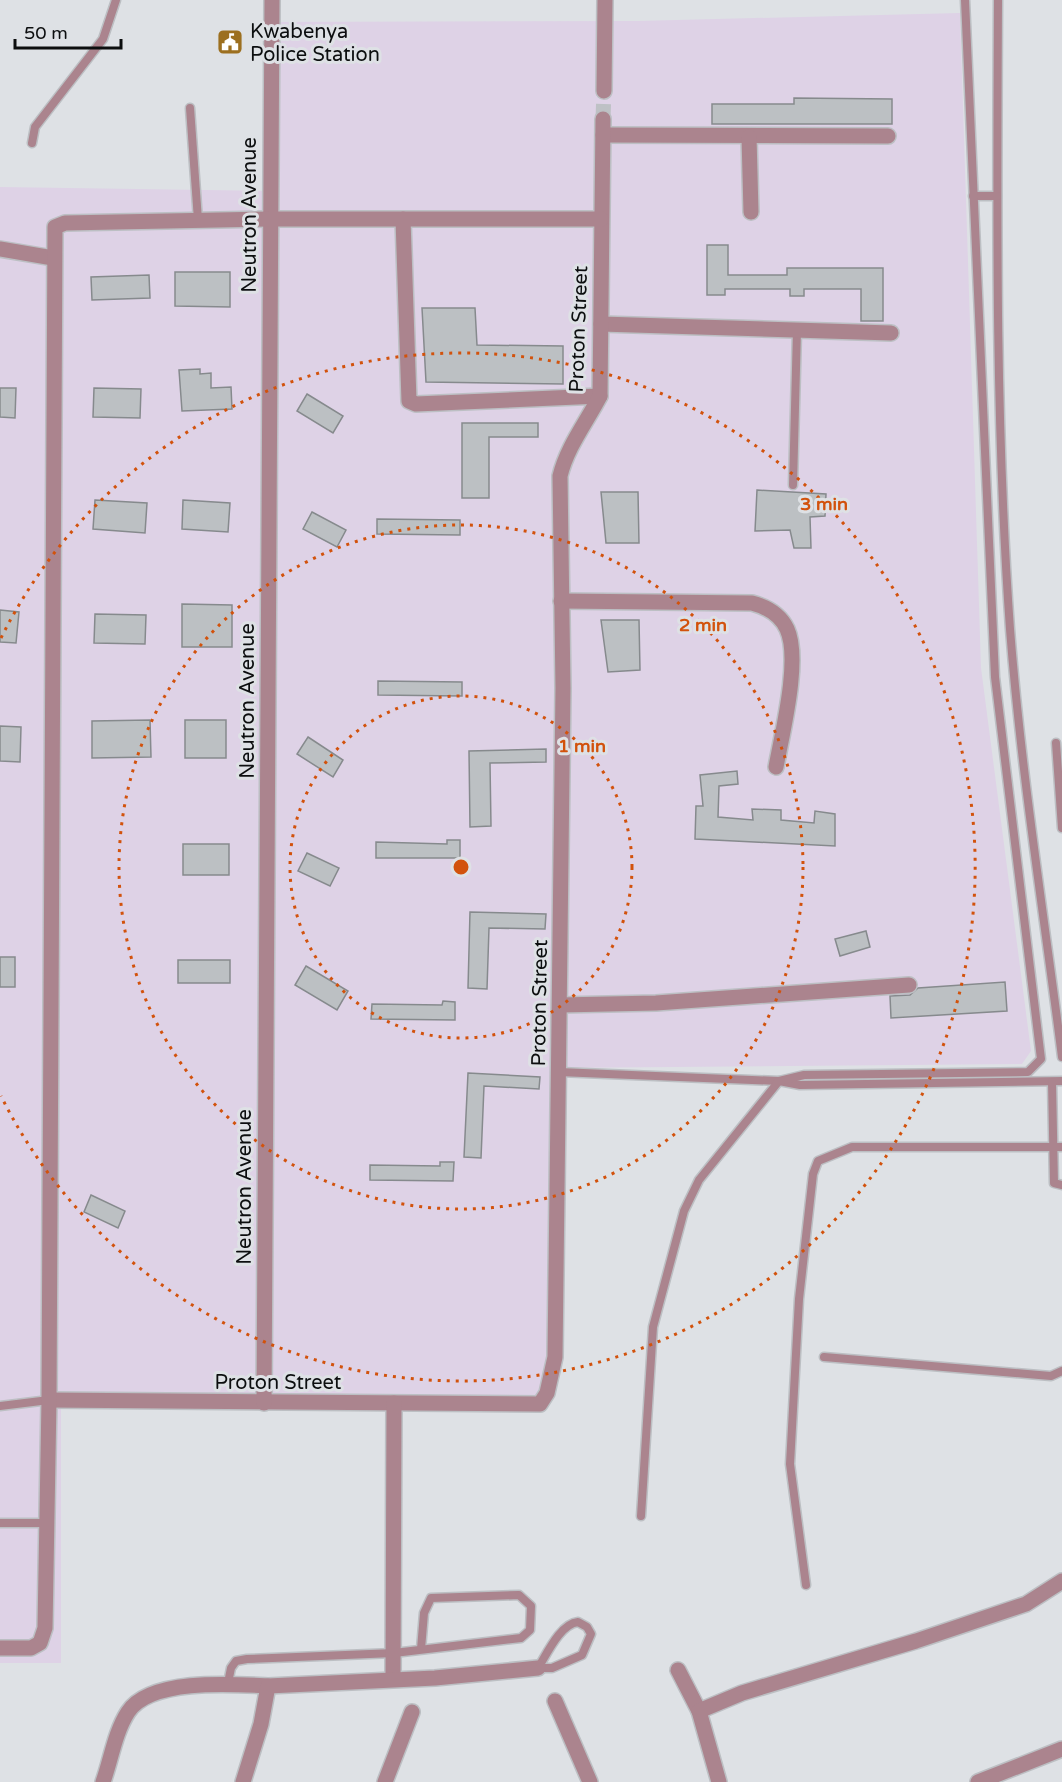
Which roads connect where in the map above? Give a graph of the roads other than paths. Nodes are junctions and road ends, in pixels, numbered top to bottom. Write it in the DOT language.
graph roads {
  1 [pos="116,0"];
  2 [pos="272,0"];
  3 [pos="605,0"];
  4 [pos="965,0"];
  5 [pos="998,0"];
  6 [pos="604,91"];
  7 [pos="190,108"];
  8 [pos="603,119"];
  9 [pos="603,135"];
  10 [pos="888,136"];
  11 [pos="749,137"];
  12 [pos="32,143"];
  13 [pos="973,196"];
  14 [pos="997,196"];
  15 [pos="751,212"];
  16 [pos="270,219"];
  17 [pos="403,219"];
  18 [pos="601,219"];
  19 [pos="198,220"];
  20 [pos="0,249"];
  21 [pos="53,258"];
  22 [pos="601,324"];
  23 [pos="797,330"];
  24 [pos="891,333"];
  25 [pos="600,396"];
  26 [pos="793,485"];
  27 [pos="561,600"];
  28 [pos="1056,743"];
  29 [pos="776,767"];
  30 [pos="1062,828"];
  31 [pos="909,985"];
  32 [pos="560,1005"];
  33 [pos="1062,1057"];
  34 [pos="559,1072"];
  35 [pos="905,1073"];
  36 [pos="841,1075"];
  37 [pos="779,1081"];
  38 [pos="1062,1081"];
  39 [pos="1052,1082"];
  40 [pos="906,1084"];
  41 [pos="842,1086"];
  42 [pos="1058,1147"];
  43 [pos="1062,1185"];
  44 [pos="824,1357"];
  45 [pos="1062,1371"];
  46 [pos="49,1400"];
  47 [pos="264,1403"];
  48 [pos="394,1403"];
  49 [pos="0,1406"];
  50 [pos="641,1516"];
  51 [pos="0,1523"];
  52 [pos="47,1523"];
  53 [pos="1062,1581"];
  54 [pos="806,1585"];
  55 [pos="0,1648"];
  56 [pos="421,1649"];
  57 [pos="393,1653"];
  58 [pos="538,1668"];
  59 [pos="678,1670"];
  60 [pos="393,1679"];
  61 [pos="228,1683"];
  62 [pos="268,1686"];
  63 [pos="555,1701"];
  64 [pos="699,1711"];
  65 [pos="412,1712"];
  66 [pos="1062,1749"];
  67 [pos="103,1782"];
  68 [pos="243,1782"];
  69 [pos="385,1782"];
  70 [pos="590,1782"];
  71 [pos="718,1782"];
  72 [pos="978,1782"];
  1 -- 12 [label="lane"];
  2 -- 16 [label="street, Neutron Avenue"];
  3 -- 6 [label="street"];
  4 -- 13 [label="lane"];
  5 -- 14 [label="lane"];
  7 -- 19 [label="lane"];
  8 -- 9 [label="street, Proton Street"];
  9 -- 11 [label="street"];
  9 -- 18 [label="street, Proton Street"];
  10 -- 11 [label="street"];
  11 -- 15 [label="street"];
  13 -- 14 [label="lane"];
  13 -- 35 [label="lane"];
  14 -- 33 [label="lane"];
  16 -- 17 [label="street"];
  16 -- 19 [label="street"];
  16 -- 47 [label="street, Neutron Avenue"];
  17 -- 18 [label="street"];
  17 -- 25 [label="street"];
  18 -- 22 [label="street, Proton Street"];
  19 -- 21 [label="street"];
  20 -- 21 [label="street"];
  21 -- 46 [label="street"];
  22 -- 23 [label="street"];
  22 -- 25 [label="street, Proton Street"];
  23 -- 24 [label="street"];
  23 -- 26 [label="lane"];
  25 -- 27 [label="street, Proton Street"];
  27 -- 29 [label="street"];
  27 -- 32 [label="street, Proton Street"];
  28 -- 30 [label="lane"];
  31 -- 32 [label="street"];
  32 -- 34 [label="street, Proton Street"];
  34 -- 37 [label="lane"];
  34 -- 48 [label="street, Proton Street"];
  35 -- 36 [label="lane"];
  35 -- 40 [label="lane"];
  36 -- 37 [label="lane"];
  36 -- 41 [label="lane"];
  37 -- 41 [label="lane"];
  37 -- 50 [label="lane"];
  38 -- 39 [label="lane"];
  39 -- 40 [label="lane"];
  39 -- 42 [label="lane"];
  40 -- 41 [label="lane"];
  42 -- 43 [label="lane"];
  42 -- 54 [label="lane"];
  44 -- 45 [label="lane"];
  46 -- 47 [label="street, Proton Street"];
  46 -- 49 [label="lane"];
  46 -- 52 [label="street"];
  47 -- 48 [label="street, Proton Street"];
  48 -- 57 [label="street"];
  51 -- 52 [label="lane"];
  52 -- 55 [label="street"];
  53 -- 64 [label="street"];
  56 -- 56 [label="lane"];
  56 -- 57 [label="lane"];
  57 -- 60 [label="street"];
  57 -- 61 [label="lane"];
  58 -- 58 [label="lane"];
  58 -- 60 [label="street"];
  59 -- 64 [label="street"];
  60 -- 62 [label="street"];
  61 -- 62 [label="street"];
  61 -- 67 [label="street"];
  62 -- 68 [label="street"];
  63 -- 70 [label="street"];
  64 -- 71 [label="street"];
  65 -- 69 [label="street"];
  66 -- 72 [label="street"];
}
